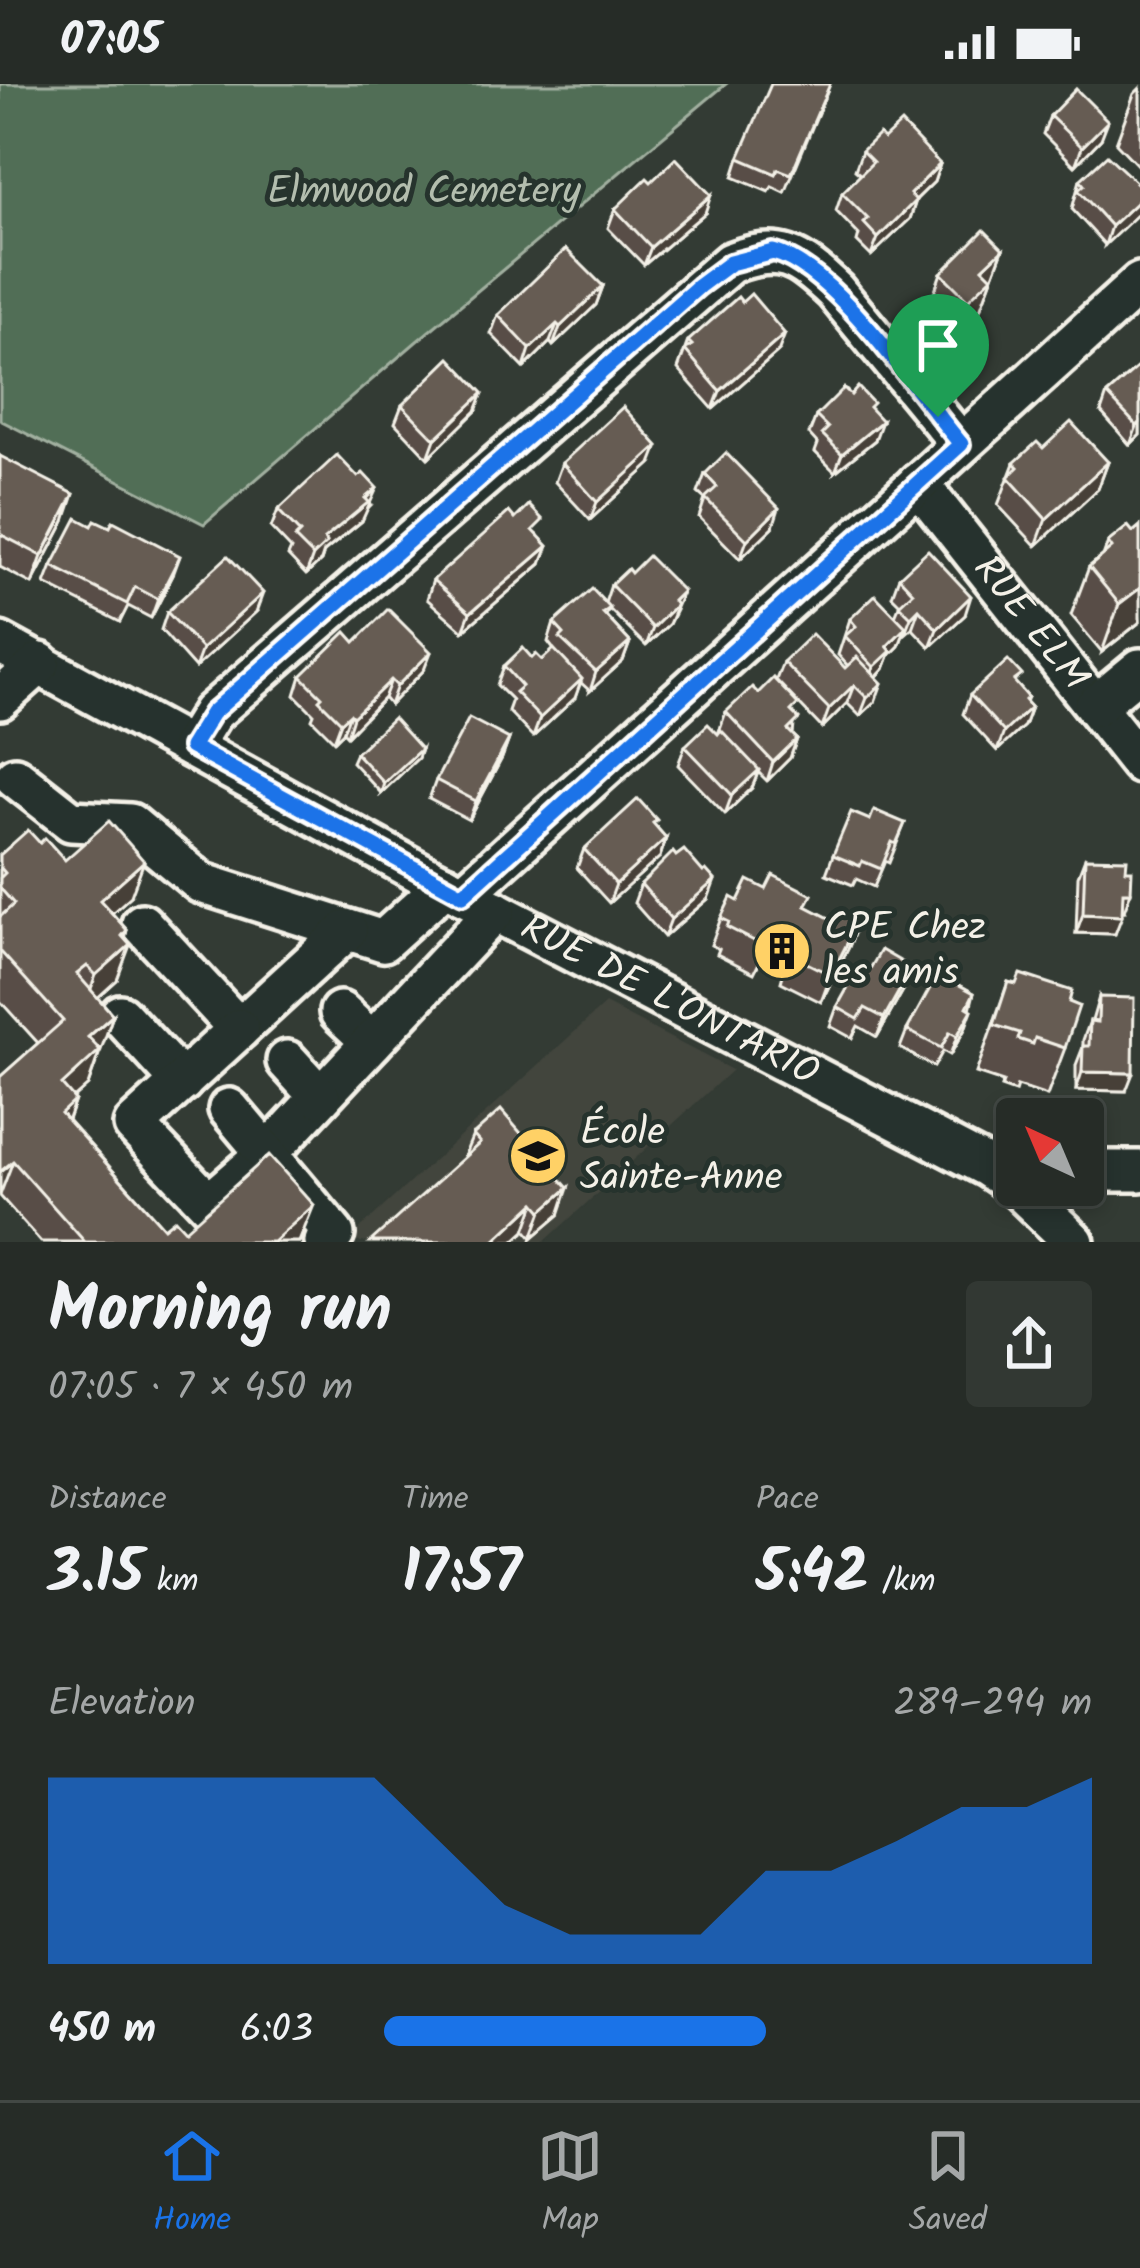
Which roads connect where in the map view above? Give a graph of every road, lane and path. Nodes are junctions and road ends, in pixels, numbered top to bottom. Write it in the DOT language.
graph roads {
  1 [pos="1140,283"];
  2 [pos="961,444"];
  3 [pos="917,483"];
  4 [pos="0,643"];
  5 [pos="40,663"];
  6 [pos="1140,669"];
  7 [pos="0,699"];
  8 [pos="1095,706"];
  9 [pos="191,747"];
  10 [pos="1140,763"];
  11 [pos="5,776"];
  12 [pos="468,897"];
  13 [pos="142,924"];
  14 [pos="347,930"];
  15 [pos="340,1012"];
  16 [pos="120,1015"];
  17 [pos="239,1029"];
  18 [pos="372,1042"];
  19 [pos="287,1060"];
  20 [pos="182,1082"];
  21 [pos="320,1097"];
  22 [pos="229,1109"];
  23 [pos="269,1152"];
  24 [pos="996,1164"];
  25 [pos="1104,1171"];
  26 [pos="1140,1171"];
  27 [pos="1037,1206"];
  28 [pos="325,1242"];
  29 [pos="1074,1242"];
  1 -- 2 [label="street"];
  2 -- 3 [label="street"];
  2 -- 9 [label="street"];
  3 -- 8 [label="street, RUE ELM"];
  3 -- 12 [label="street"];
  4 -- 5 [label="street, RUE DE L'ONTARIO"];
  5 -- 7 [label="street"];
  5 -- 9 [label="street, RUE DE L'ONTARIO"];
  6 -- 8 [label="street"];
  8 -- 10 [label="street, RUE ELM"];
  9 -- 12 [label="street, RUE DE L'ONTARIO"];
  11 -- 14 [label="street"];
  12 -- 14 [label="street"];
  12 -- 18 [label="street"];
  12 -- 24 [label="street, RUE DE L'ONTARIO"];
  13 -- 17 [label="street"];
  14 -- 17 [label="street"];
  15 -- 18 [label="street"];
  16 -- 20 [label="street"];
  17 -- 20 [label="street"];
  18 -- 21 [label="street"];
  19 -- 21 [label="street"];
  20 -- 23 [label="street"];
  21 -- 23 [label="street"];
  22 -- 23 [label="street"];
  23 -- 28 [label="street"];
  25 -- 26 [label="street"];
  27 -- 29 [label="street, RUE DE L'ONTARIO"];
}
